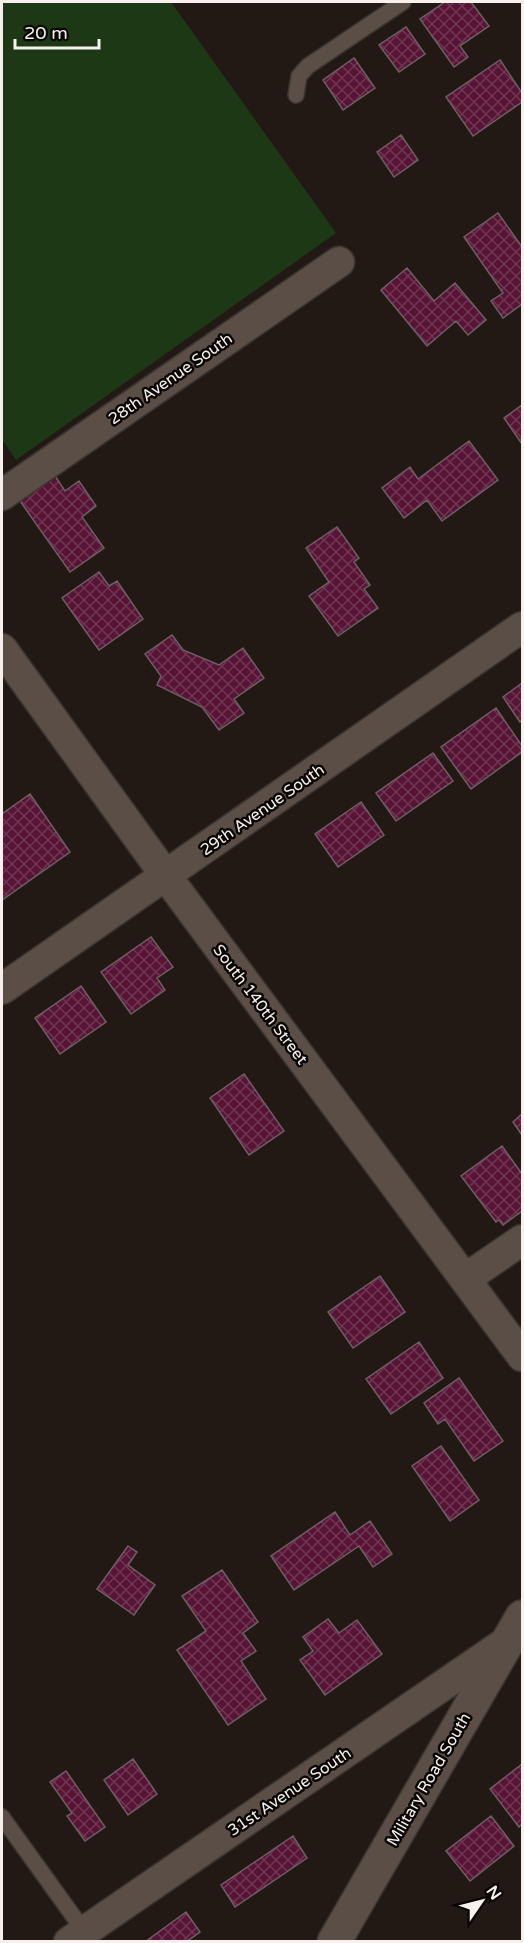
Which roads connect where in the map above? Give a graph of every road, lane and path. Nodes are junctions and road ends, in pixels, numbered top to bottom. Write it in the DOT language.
graph roads {
  1 [pos="403,2"];
  2 [pos="296,95"];
  3 [pos="339,262"];
  4 [pos="2,495"];
  5 [pos="522,627"];
  6 [pos="2,650"];
  7 [pos="166,876"];
  8 [pos="2,989"];
  9 [pos="522,1240"];
  10 [pos="465,1279"];
  11 [pos="522,1356"];
  12 [pos="516,1629"];
  13 [pos="2,1817"];
  14 [pos="76,1936"];
  15 [pos="334,1941"];
  1 -- 2 [label="lane"];
  3 -- 4 [label="street, 28th Avenue South"];
  5 -- 7 [label="street, 29th Avenue South"];
  6 -- 7 [label="street, South 140th Street"];
  7 -- 8 [label="street, 29th Avenue South"];
  7 -- 10 [label="street, South 140th Street"];
  9 -- 10 [label="street"];
  10 -- 11 [label="street, South 140th Street"];
  12 -- 14 [label="street, 31st Avenue South"];
  12 -- 15 [label="street, Military Road South"];
  13 -- 14 [label="lane"];
}
